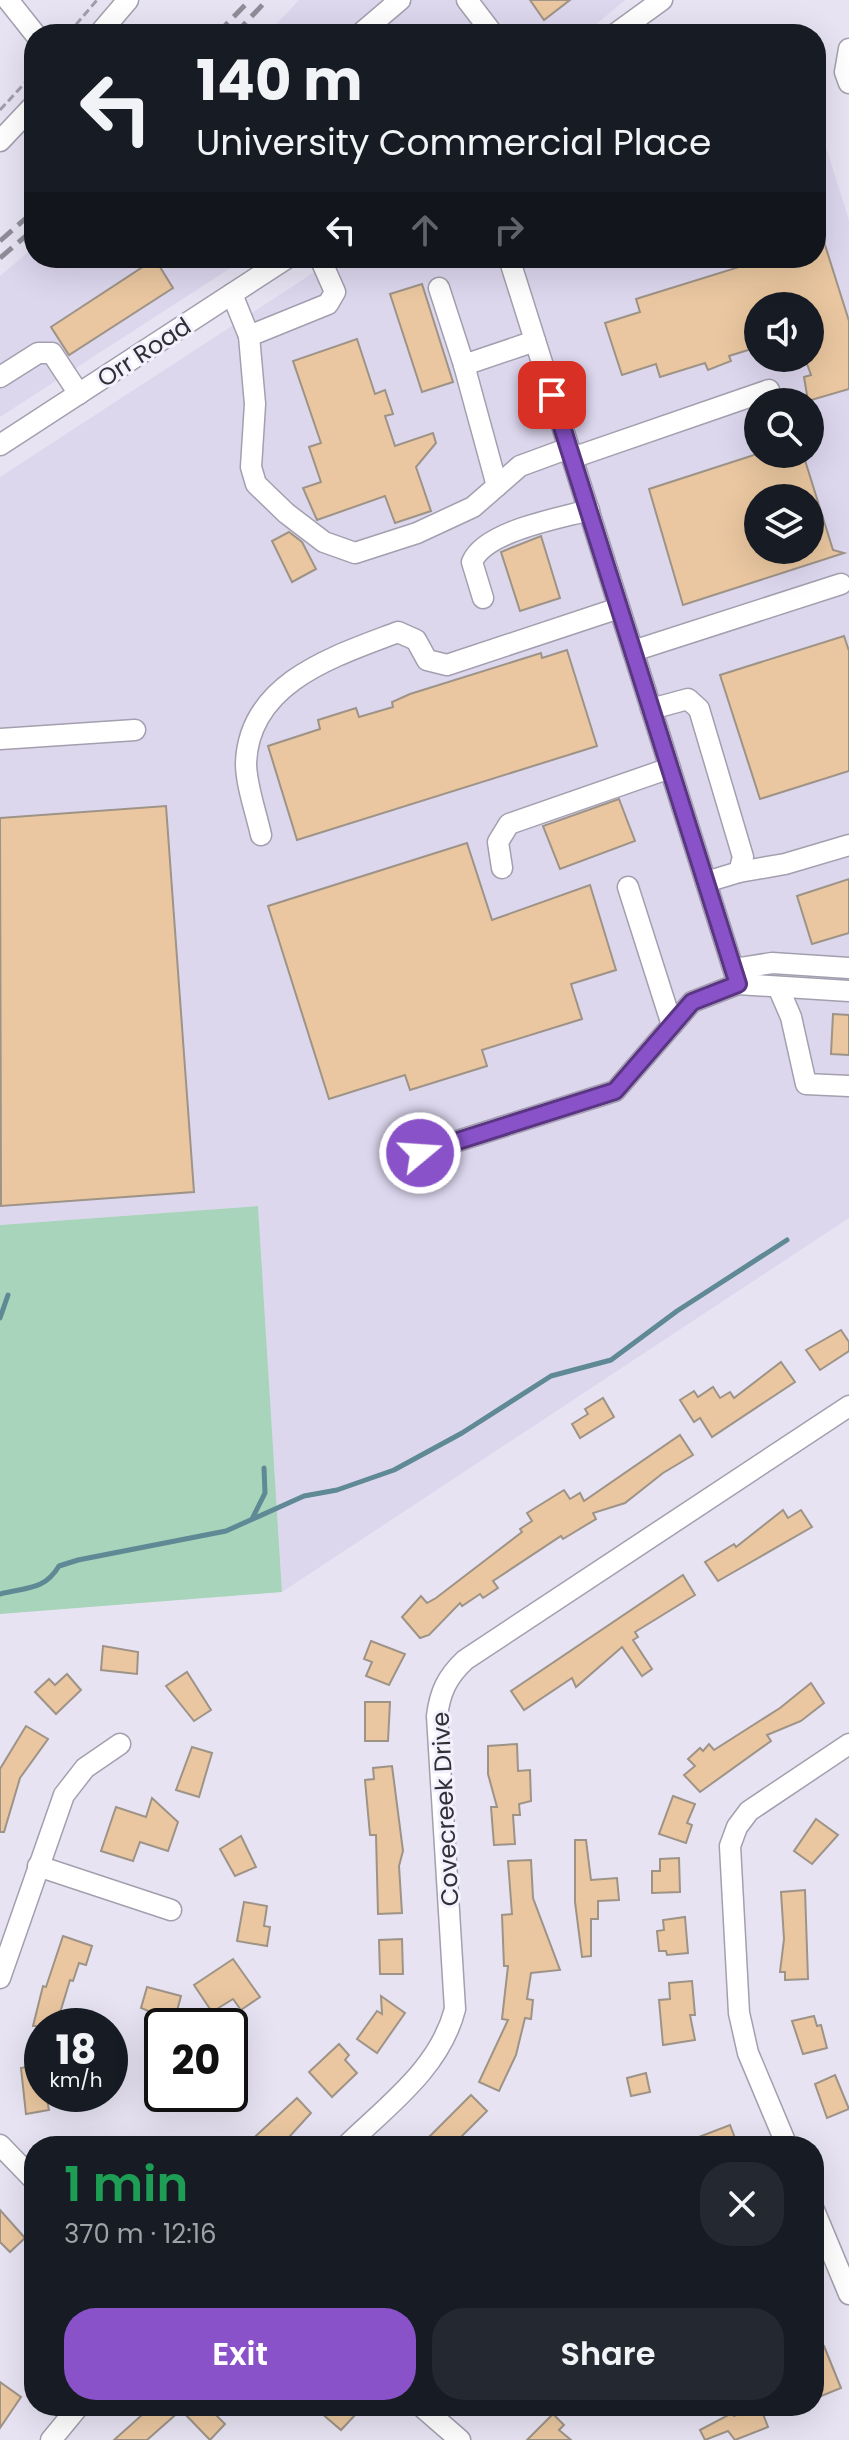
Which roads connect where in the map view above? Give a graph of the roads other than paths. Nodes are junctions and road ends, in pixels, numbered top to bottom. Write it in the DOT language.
graph roads {
  1 [pos="8,0"];
  2 [pos="128,0"];
  3 [pos="400,0"];
  4 [pos="467,0"];
  5 [pos="660,1"];
  6 [pos="27,24"];
  7 [pos="108,24"];
  8 [pos="372,24"];
  9 [pos="485,24"];
  10 [pos="629,24"];
  11 [pos="849,49"];
  12 [pos="849,83"];
  13 [pos="24,116"];
  14 [pos="0,141"];
  15 [pos="272,268"];
  16 [pos="324,268"];
  17 [pos="512,268"];
  18 [pos="439,288"];
  19 [pos="232,294"];
  20 [pos="249,336"];
  21 [pos="535,341"];
  22 [pos="464,365"];
  23 [pos="0,377"];
  24 [pos="79,394"];
  25 [pos="744,398"];
  26 [pos="0,445"];
  27 [pos="570,453"];
  28 [pos="497,486"];
  29 [pos="589,510"];
  30 [pos="841,584"];
  31 [pos="483,598"];
  32 [pos="619,608"];
  33 [pos="633,651"];
  34 [pos="651,709"];
  35 [pos="135,730"];
  36 [pos="0,739"];
  37 [pos="670,768"];
  38 [pos="261,835"];
  39 [pos="849,845"];
  40 [pos="502,868"];
  41 [pos="739,872"];
  42 [pos="706,882"];
  43 [pos="628,887"];
  44 [pos="849,968"];
  45 [pos="736,977"];
  46 [pos="778,987"];
  47 [pos="849,991"];
  48 [pos="672,1025"];
  49 [pos="849,1086"];
  50 [pos="420,1153"];
  51 [pos="849,1406"];
  52 [pos="120,1744"];
  53 [pos="849,1744"];
  54 [pos="38,1866"];
  55 [pos="171,1910"];
  56 [pos="0,1978"];
  57 [pos="356,2136"];
  58 [pos="783,2136"];
  59 [pos="0,2145"];
  60 [pos="24,2170"];
  61 [pos="824,2234"];
  62 [pos="849,2294"];
  63 [pos="71,2416"];
  64 [pos="432,2416"];
  65 [pos="51,2440"];
  66 [pos="460,2440"];
  1 -- 6 [label="street"];
  2 -- 7 [label="street"];
  3 -- 8 [label="street"];
  4 -- 9 [label="street"];
  5 -- 10 [label="street"];
  11 -- 12 [label="street"];
  13 -- 14 [label="street"];
  15 -- 19 [label="street, Orr Road"];
  16 -- 20 [label="street"];
  17 -- 21 [label="street"];
  18 -- 22 [label="street"];
  19 -- 20 [label="street"];
  19 -- 24 [label="street, Orr Road"];
  20 -- 28 [label="street"];
  21 -- 22 [label="street"];
  21 -- 27 [label="street"];
  22 -- 28 [label="street"];
  23 -- 24 [label="street"];
  24 -- 26 [label="street, Orr Road"];
  25 -- 27 [label="street"];
  27 -- 28 [label="street"];
  27 -- 29 [label="street"];
  29 -- 31 [label="street"];
  29 -- 32 [label="street"];
  30 -- 33 [label="street"];
  32 -- 33 [label="street"];
  32 -- 38 [label="street"];
  33 -- 34 [label="street"];
  34 -- 37 [label="street"];
  34 -- 41 [label="street"];
  35 -- 36 [label="street"];
  37 -- 40 [label="street"];
  37 -- 42 [label="street"];
  39 -- 41 [label="street"];
  41 -- 42 [label="street"];
  42 -- 45 [label="street"];
  43 -- 48 [label="street"];
  44 -- 45 [label="street"];
  45 -- 46 [label="street"];
  45 -- 48 [label="street"];
  46 -- 47 [label="street"];
  46 -- 49 [label="street"];
  48 -- 50 [label="street"];
  51 -- 57 [label="street, Covecreek Drive"];
  52 -- 54 [label="street"];
  53 -- 58 [label="street"];
  54 -- 55 [label="street"];
  54 -- 56 [label="street"];
  59 -- 60 [label="street"];
  61 -- 62 [label="street"];
  63 -- 65 [label="street"];
  64 -- 66 [label="street"];
}
